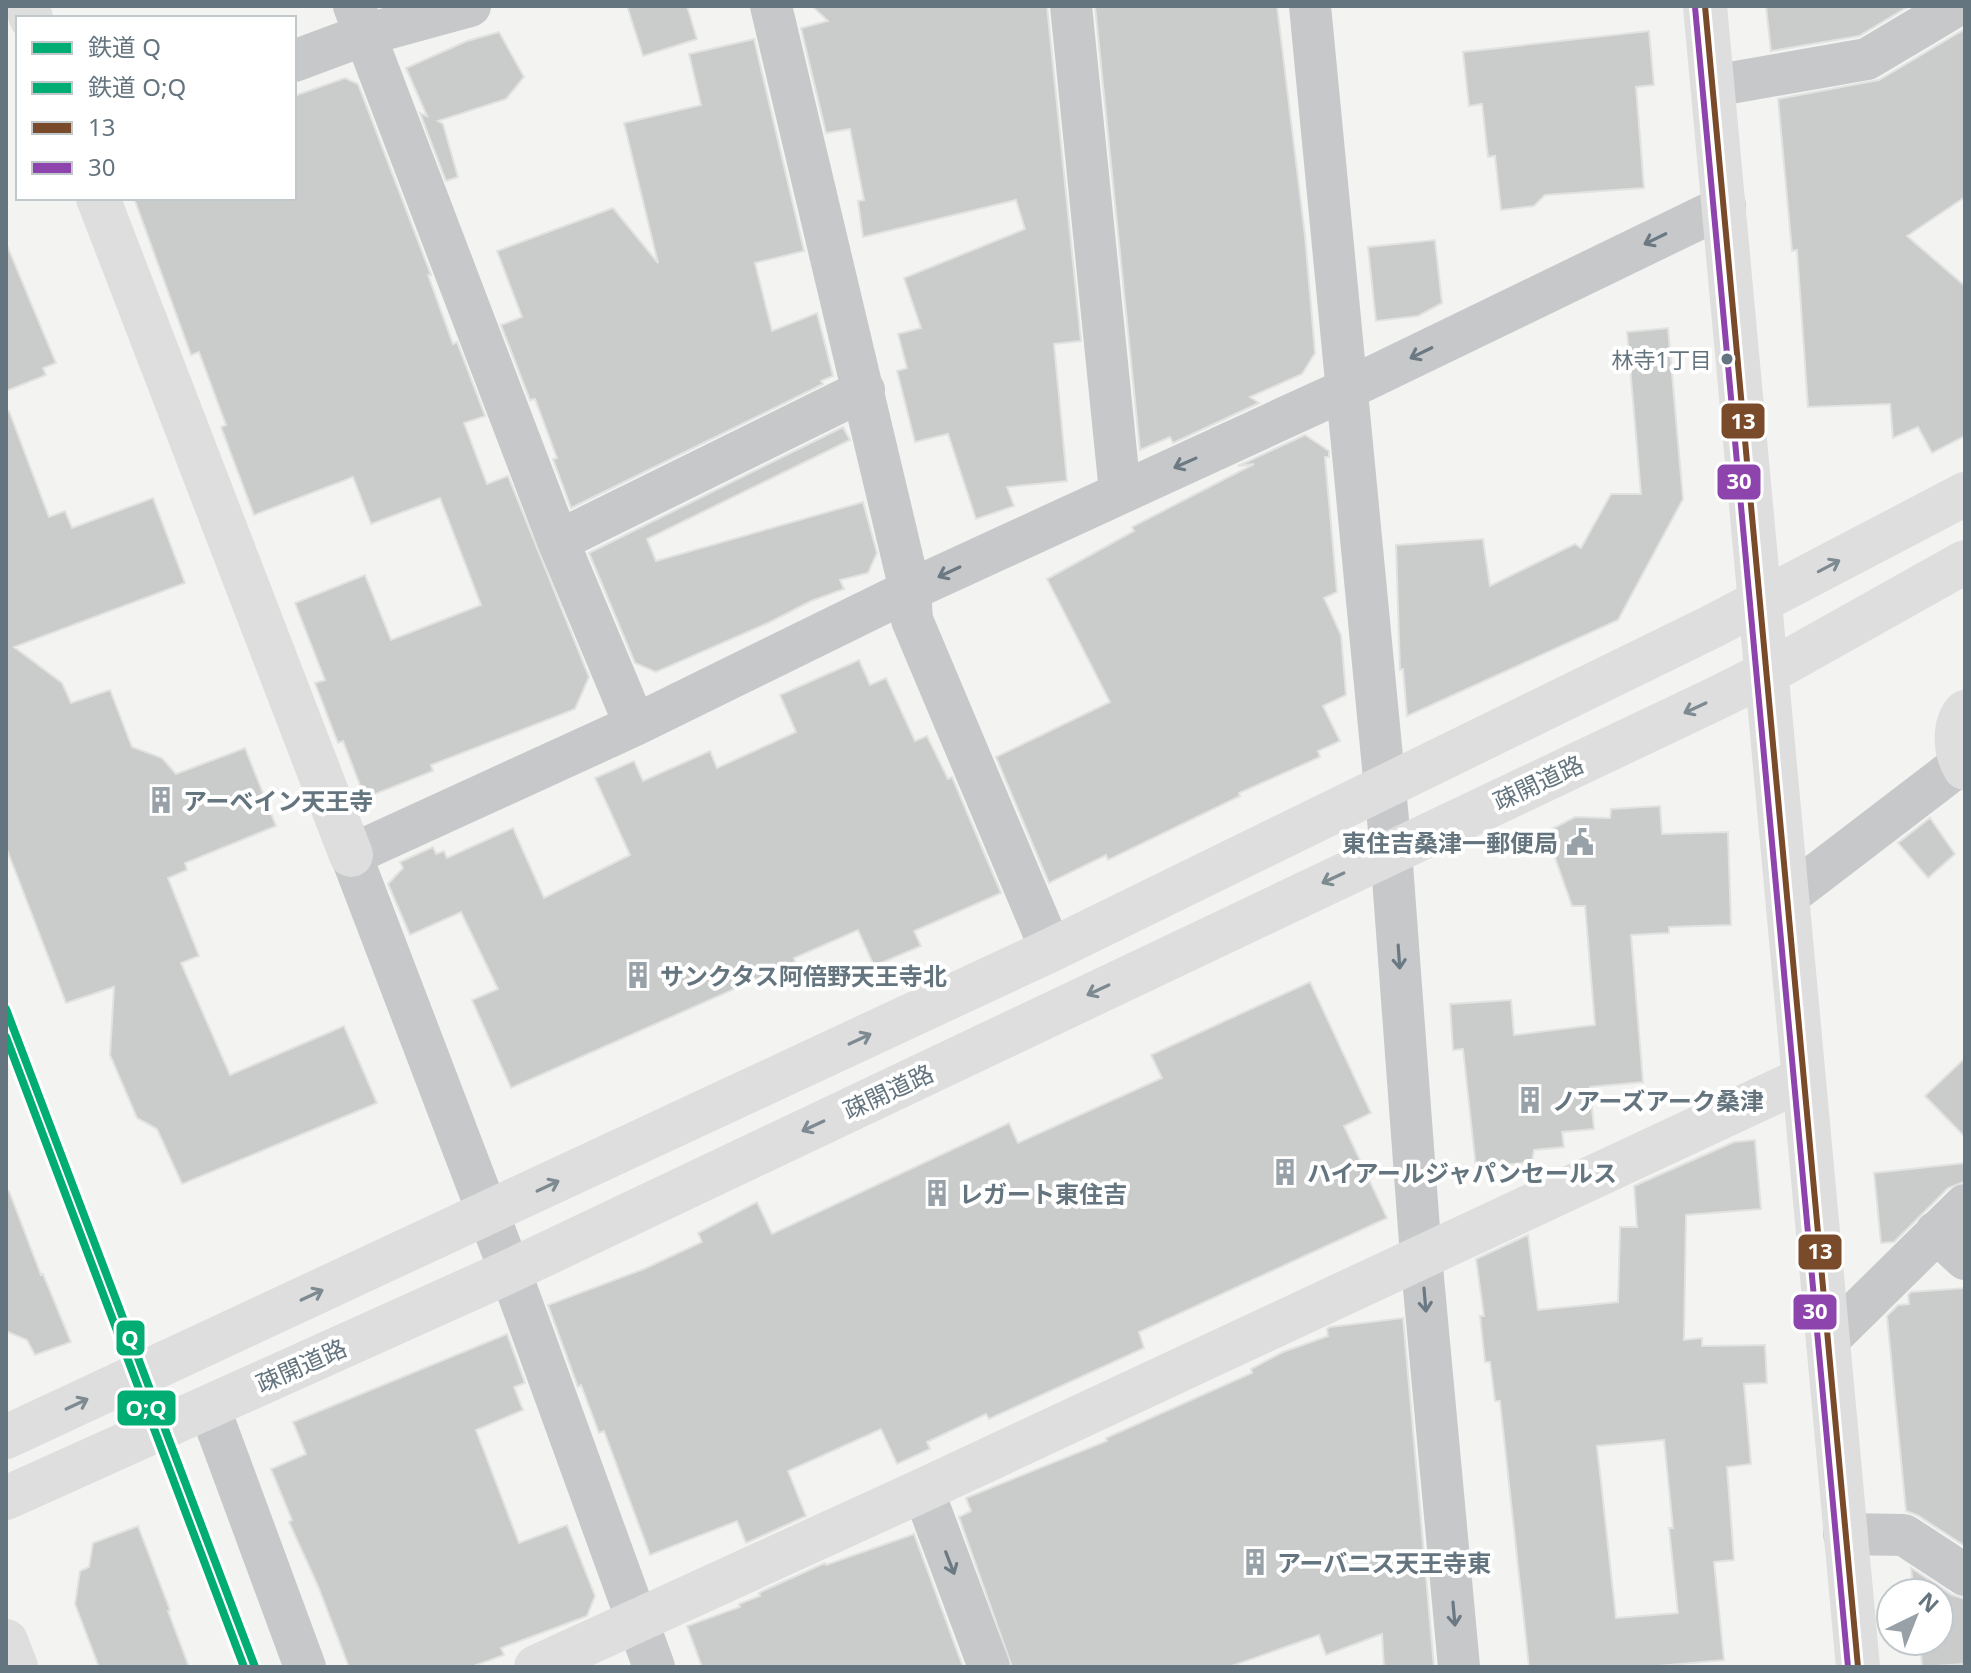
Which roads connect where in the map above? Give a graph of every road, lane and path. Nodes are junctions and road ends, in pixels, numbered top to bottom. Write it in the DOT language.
graph roads {
  1 [pos="470,6"];
  2 [pos="771,6"];
  3 [pos="1071,6"];
  4 [pos="1310,6"];
  5 [pos="1705,6"];
  6 [pos="1956,6"];
  7 [pos="359,20"];
  8 [pos="296,60"];
  9 [pos="1713,86"];
  10 [pos="99,200"];
  11 [pos="1725,206"];
  12 [pos="864,390"];
  13 [pos="1345,390"];
  14 [pos="1120,492"];
  15 [pos="1965,494"];
  16 [pos="558,541"];
  17 [pos="1965,562"];
  18 [pos="910,590"];
  19 [pos="1760,602"];
  20 [pos="1765,674"];
  21 [pos="1965,712"];
  22 [pos="635,725"];
  23 [pos="1963,766"];
  24 [pos="1383,788"];
  25 [pos="1391,851"];
  26 [pos="351,855"];
  27 [pos="1788,896"];
  28 [pos="1051,950"];
  29 [pos="1803,1079"];
  30 [pos="488,1214"];
  31 [pos="1955,1232"];
  32 [pos="1421,1256"];
  33 [pos="510,1271"];
  34 [pos="1827,1341"];
  35 [pos="209,1407"];
  36 [pos="6,1437"];
  37 [pos="923,1490"];
  38 [pos="6,1498"];
  39 [pos="1844,1534"];
  40 [pos="1965,1575"];
  41 [pos="636,1620"];
  42 [pos="6,1641"];
  43 [pos="16,1667"];
  44 [pos="305,1667"];
  45 [pos="536,1667"];
  46 [pos="654,1667"];
  47 [pos="989,1667"];
  48 [pos="1459,1667"];
  49 [pos="1858,1667"];
  1 -- 7 [label="street"];
  2 -- 12 [label="street"];
  3 -- 14 [label="street"];
  4 -- 13 [label="street"];
  5 -- 9 [label="main road"];
  6 -- 9 [label="street"];
  7 -- 8 [label="street"];
  7 -- 16 [label="street"];
  9 -- 11 [label="main road"];
  10 -- 26 [label="main road"];
  11 -- 13 [label="street, one-way"];
  11 -- 19 [label="main road"];
  12 -- 16 [label="street"];
  12 -- 18 [label="street"];
  13 -- 14 [label="street, one-way"];
  13 -- 24 [label="street"];
  14 -- 18 [label="street, one-way"];
  19 -- 15 [label="main road, one-way"];
  16 -- 22 [label="street"];
  17 -- 20 [label="main road, 疎開道路"];
  18 -- 22 [label="street"];
  18 -- 28 [label="street"];
  19 -- 20 [label="main road"];
  19 -- 24 [label="main road"];
  20 -- 25 [label="main road, 疎開道路, one-way"];
  20 -- 27 [label="main road"];
  21 -- 23 [label="main road"];
  22 -- 26 [label="street"];
  23 -- 27 [label="street"];
  24 -- 25 [label="street"];
  24 -- 28 [label="main road"];
  25 -- 32 [label="street, one-way"];
  25 -- 33 [label="main road, 疎開道路, one-way"];
  26 -- 30 [label="street"];
  27 -- 29 [label="main road"];
  30 -- 28 [label="main road, one-way"];
  29 -- 32 [label="main road"];
  29 -- 34 [label="main road"];
  30 -- 33 [label="street"];
  36 -- 30 [label="main road, one-way"];
  31 -- 34 [label="street"];
  32 -- 37 [label="main road"];
  32 -- 48 [label="street, one-way"];
  33 -- 35 [label="main road, 疎開道路"];
  33 -- 41 [label="street"];
  34 -- 39 [label="main road"];
  35 -- 38 [label="main road, 疎開道路"];
  35 -- 44 [label="street"];
  37 -- 41 [label="main road"];
  37 -- 47 [label="street, one-way"];
  39 -- 40 [label="street"];
  39 -- 49 [label="main road"];
  41 -- 45 [label="main road"];
  41 -- 46 [label="street"];
  42 -- 43 [label="main road"];
}
